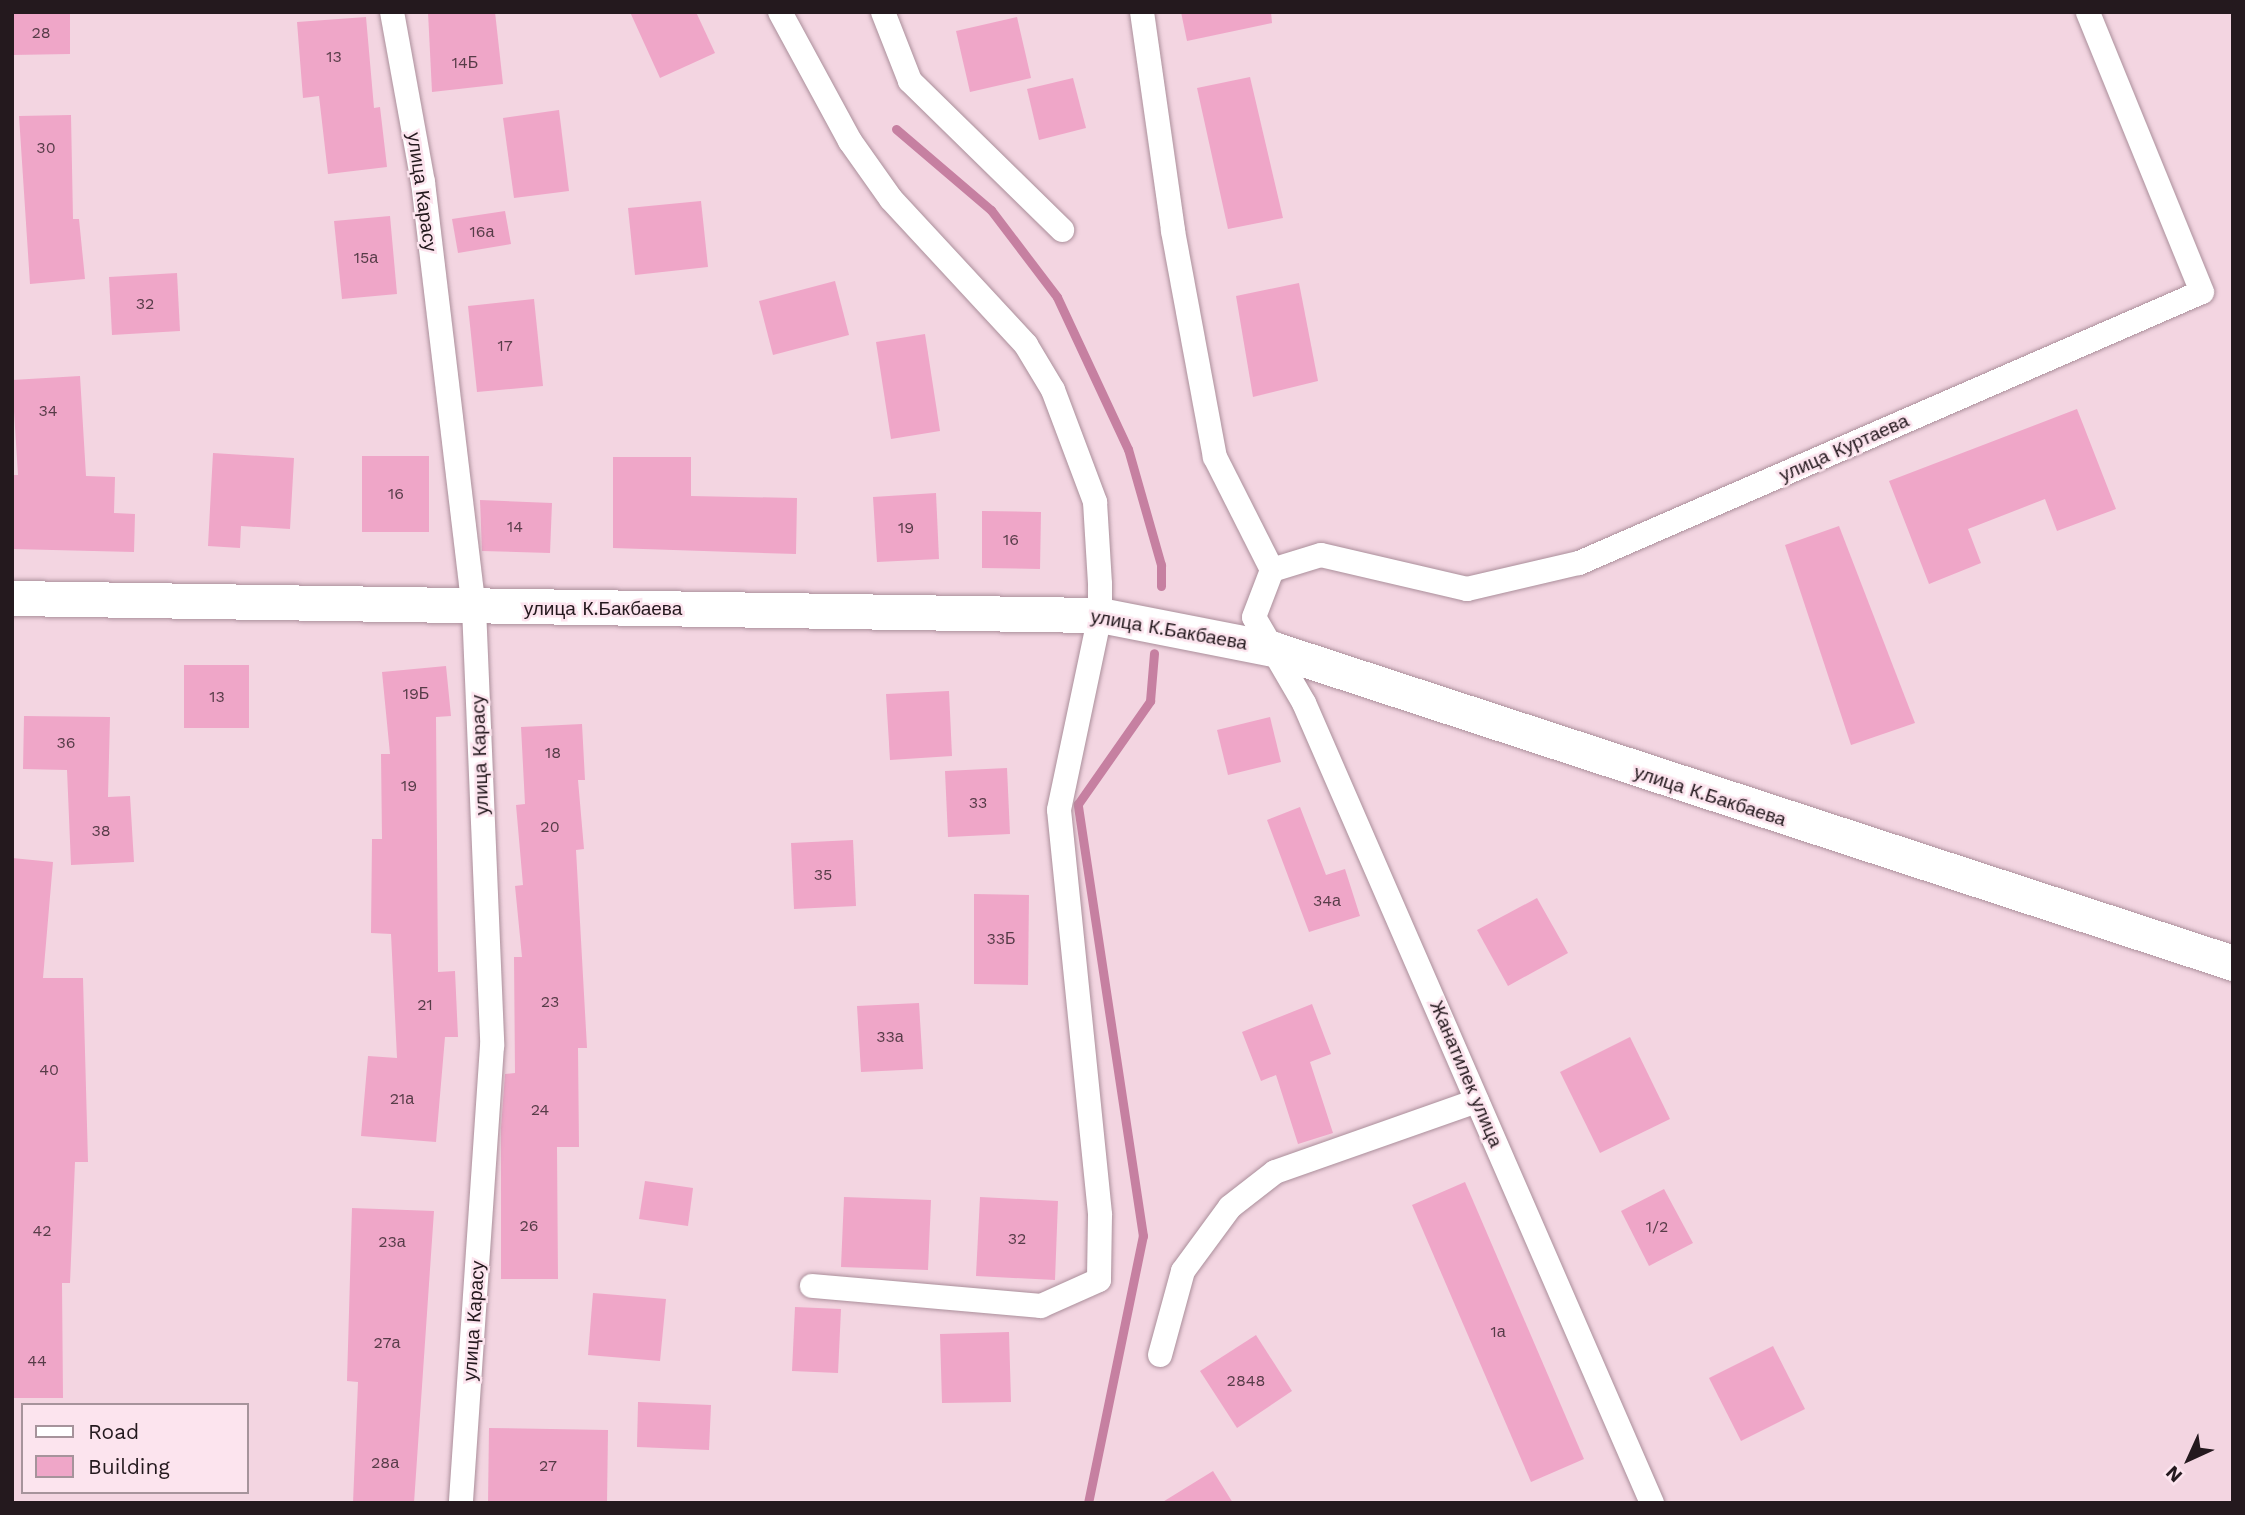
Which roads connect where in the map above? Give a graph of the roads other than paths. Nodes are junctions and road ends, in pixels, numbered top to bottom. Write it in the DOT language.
graph roads {
  1 [pos="392,12"];
  2 [pos="780,12"];
  3 [pos="883,12"];
  4 [pos="1142,12"];
  5 [pos="2088,12"];
  6 [pos="1062,230"];
  7 [pos="1272,570"];
  8 [pos="12,598"];
  9 [pos="474,608"];
  10 [pos="1100,615"];
  11 [pos="1273,649"];
  12 [pos="2233,963"];
  13 [pos="1477,1101"];
  14 [pos="812,1286"];
  15 [pos="1160,1355"];
  16 [pos="461,1503"];
  17 [pos="1652,1503"];
  1 -- 9 [label="street, улица Карасу"];
  2 -- 10 [label="street"];
  3 -- 6 [label="street"];
  4 -- 7 [label="street"];
  5 -- 7 [label="street, улица Куртаева"];
  7 -- 11 [label="street"];
  8 -- 9 [label="street, улица К.Бакбаева"];
  9 -- 10 [label="street, улица К.Бакбаева"];
  9 -- 16 [label="street, улица Карасу"];
  10 -- 11 [label="street, улица К.Бакбаева"];
  10 -- 14 [label="street"];
  11 -- 12 [label="street, улица К.Бакбаева"];
  11 -- 13 [label="street, Жанатилек улица"];
  13 -- 15 [label="street"];
  13 -- 17 [label="street, Жанатилек улица"];
}
